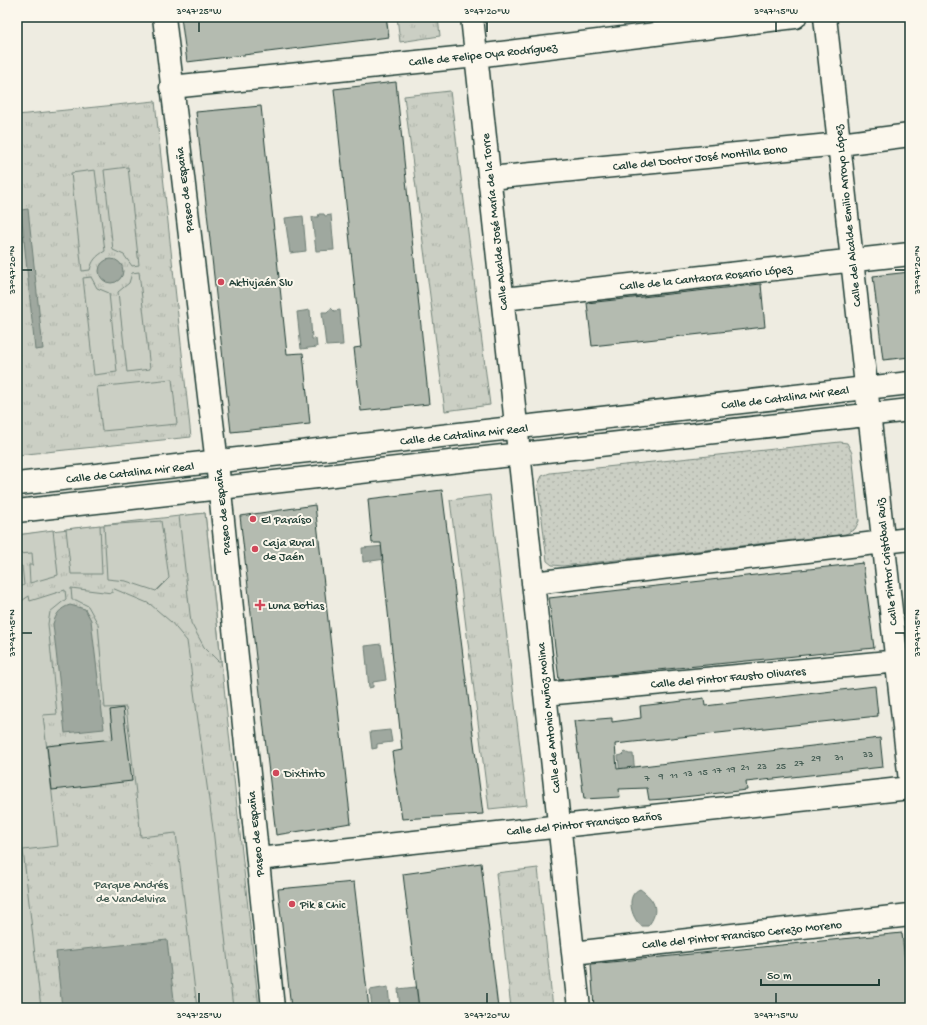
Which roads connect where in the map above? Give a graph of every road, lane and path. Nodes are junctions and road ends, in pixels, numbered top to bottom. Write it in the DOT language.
graph roads {
  1 [pos="164,17"];
  2 [pos="472,17"];
  3 [pos="795,17"];
  4 [pos="825,17"];
  5 [pos="476,56"];
  6 [pos="171,87"];
  7 [pos="910,135"];
  8 [pos="840,144"];
  9 [pos="490,178"];
  10 [pos="910,254"];
  11 [pos="852,261"];
  12 [pos="503,299"];
  13 [pos="910,383"];
  14 [pos="867,388"];
  15 [pos="910,410"];
  16 [pos="870,414"];
  17 [pos="516,428"];
  18 [pos="519,454"];
  19 [pos="216,462"];
  20 [pos="17,484"];
  21 [pos="219,488"];
  22 [pos="17,511"];
  23 [pos="910,539"];
  24 [pos="884,542"];
  25 [pos="533,583"];
  26 [pos="903,660"];
  27 [pos="545,694"];
  28 [pos="910,781"];
  29 [pos="910,788"];
  30 [pos="560,826"];
  31 [pos="258,859"];
  32 [pos="910,915"];
  33 [pos="573,953"];
  34 [pos="273,1008"];
  35 [pos="579,1008"];
  1 -- 6 [label="street, Paseo de España"];
  2 -- 5 [label="street, Calle Alcalde José María de la Torre"];
  3 -- 5 [label="street, Calle de Felipe Oya Rodríguez"];
  4 -- 8 [label="street, Calle del Alcalde Emilio Arroyo López"];
  5 -- 6 [label="street, Calle de Felipe Oya Rodríguez"];
  5 -- 9 [label="street, Calle Alcalde José María de la Torre"];
  6 -- 19 [label="street, Paseo de España"];
  7 -- 8 [label="street, Calle del Doctor José Montilla Bono"];
  8 -- 9 [label="street, Calle del Doctor José Montilla Bono"];
  8 -- 11 [label="street, Calle del Alcalde Emilio Arroyo López"];
  9 -- 12 [label="street, Calle Alcalde José María de la Torre"];
  10 -- 11 [label="street, Calle de la Cantaora Rosario López"];
  11 -- 12 [label="street, Calle de la Cantaora Rosario López"];
  11 -- 14 [label="street, Calle del Alcalde Emilio Arroyo López"];
  12 -- 17 [label="street, Calle Alcalde José María de la Torre"];
  13 -- 14 [label="street, Calle de Catalina Mir Real"];
  14 -- 16 [label="street, Calle del Alcalde Emilio Arroyo López"];
  14 -- 17 [label="street, Calle de Catalina Mir Real"];
  15 -- 16 [label="street"];
  16 -- 18 [label="street"];
  16 -- 24 [label="street, Calle Pintor Cristóbal Ruiz"];
  17 -- 18 [label="street, Calle de Antonio Muñoz Molina"];
  17 -- 19 [label="street, Calle de Catalina Mir Real"];
  18 -- 21 [label="street"];
  18 -- 25 [label="street, Calle de Antonio Muñoz Molina"];
  19 -- 20 [label="street, Calle de Catalina Mir Real"];
  19 -- 21 [label="street, Paseo de España"];
  21 -- 22 [label="street"];
  21 -- 31 [label="street, Paseo de España"];
  23 -- 24 [label="street"];
  24 -- 25 [label="street"];
  24 -- 26 [label="street, Calle Pintor Cristóbal Ruiz"];
  25 -- 27 [label="street, Calle de Antonio Muñoz Molina"];
  26 -- 27 [label="street, Calle del Pintor Fausto Olivares"];
  26 -- 28 [label="street, Calle Pintor Cristóbal Ruiz"];
  27 -- 30 [label="street, Calle de Antonio Muñoz Molina"];
  29 -- 30 [label="street, Calle del Pintor Francisco Baños"];
  30 -- 31 [label="street, Calle del Pintor Francisco Baños"];
  30 -- 33 [label="street, Calle de Antonio Muñoz Molina"];
  31 -- 34 [label="street, Paseo de España"];
  32 -- 33 [label="street, Calle del Pintor Francisco Cerezo Moreno"];
  33 -- 35 [label="street, Calle de Antonio Muñoz Molina"];
}
